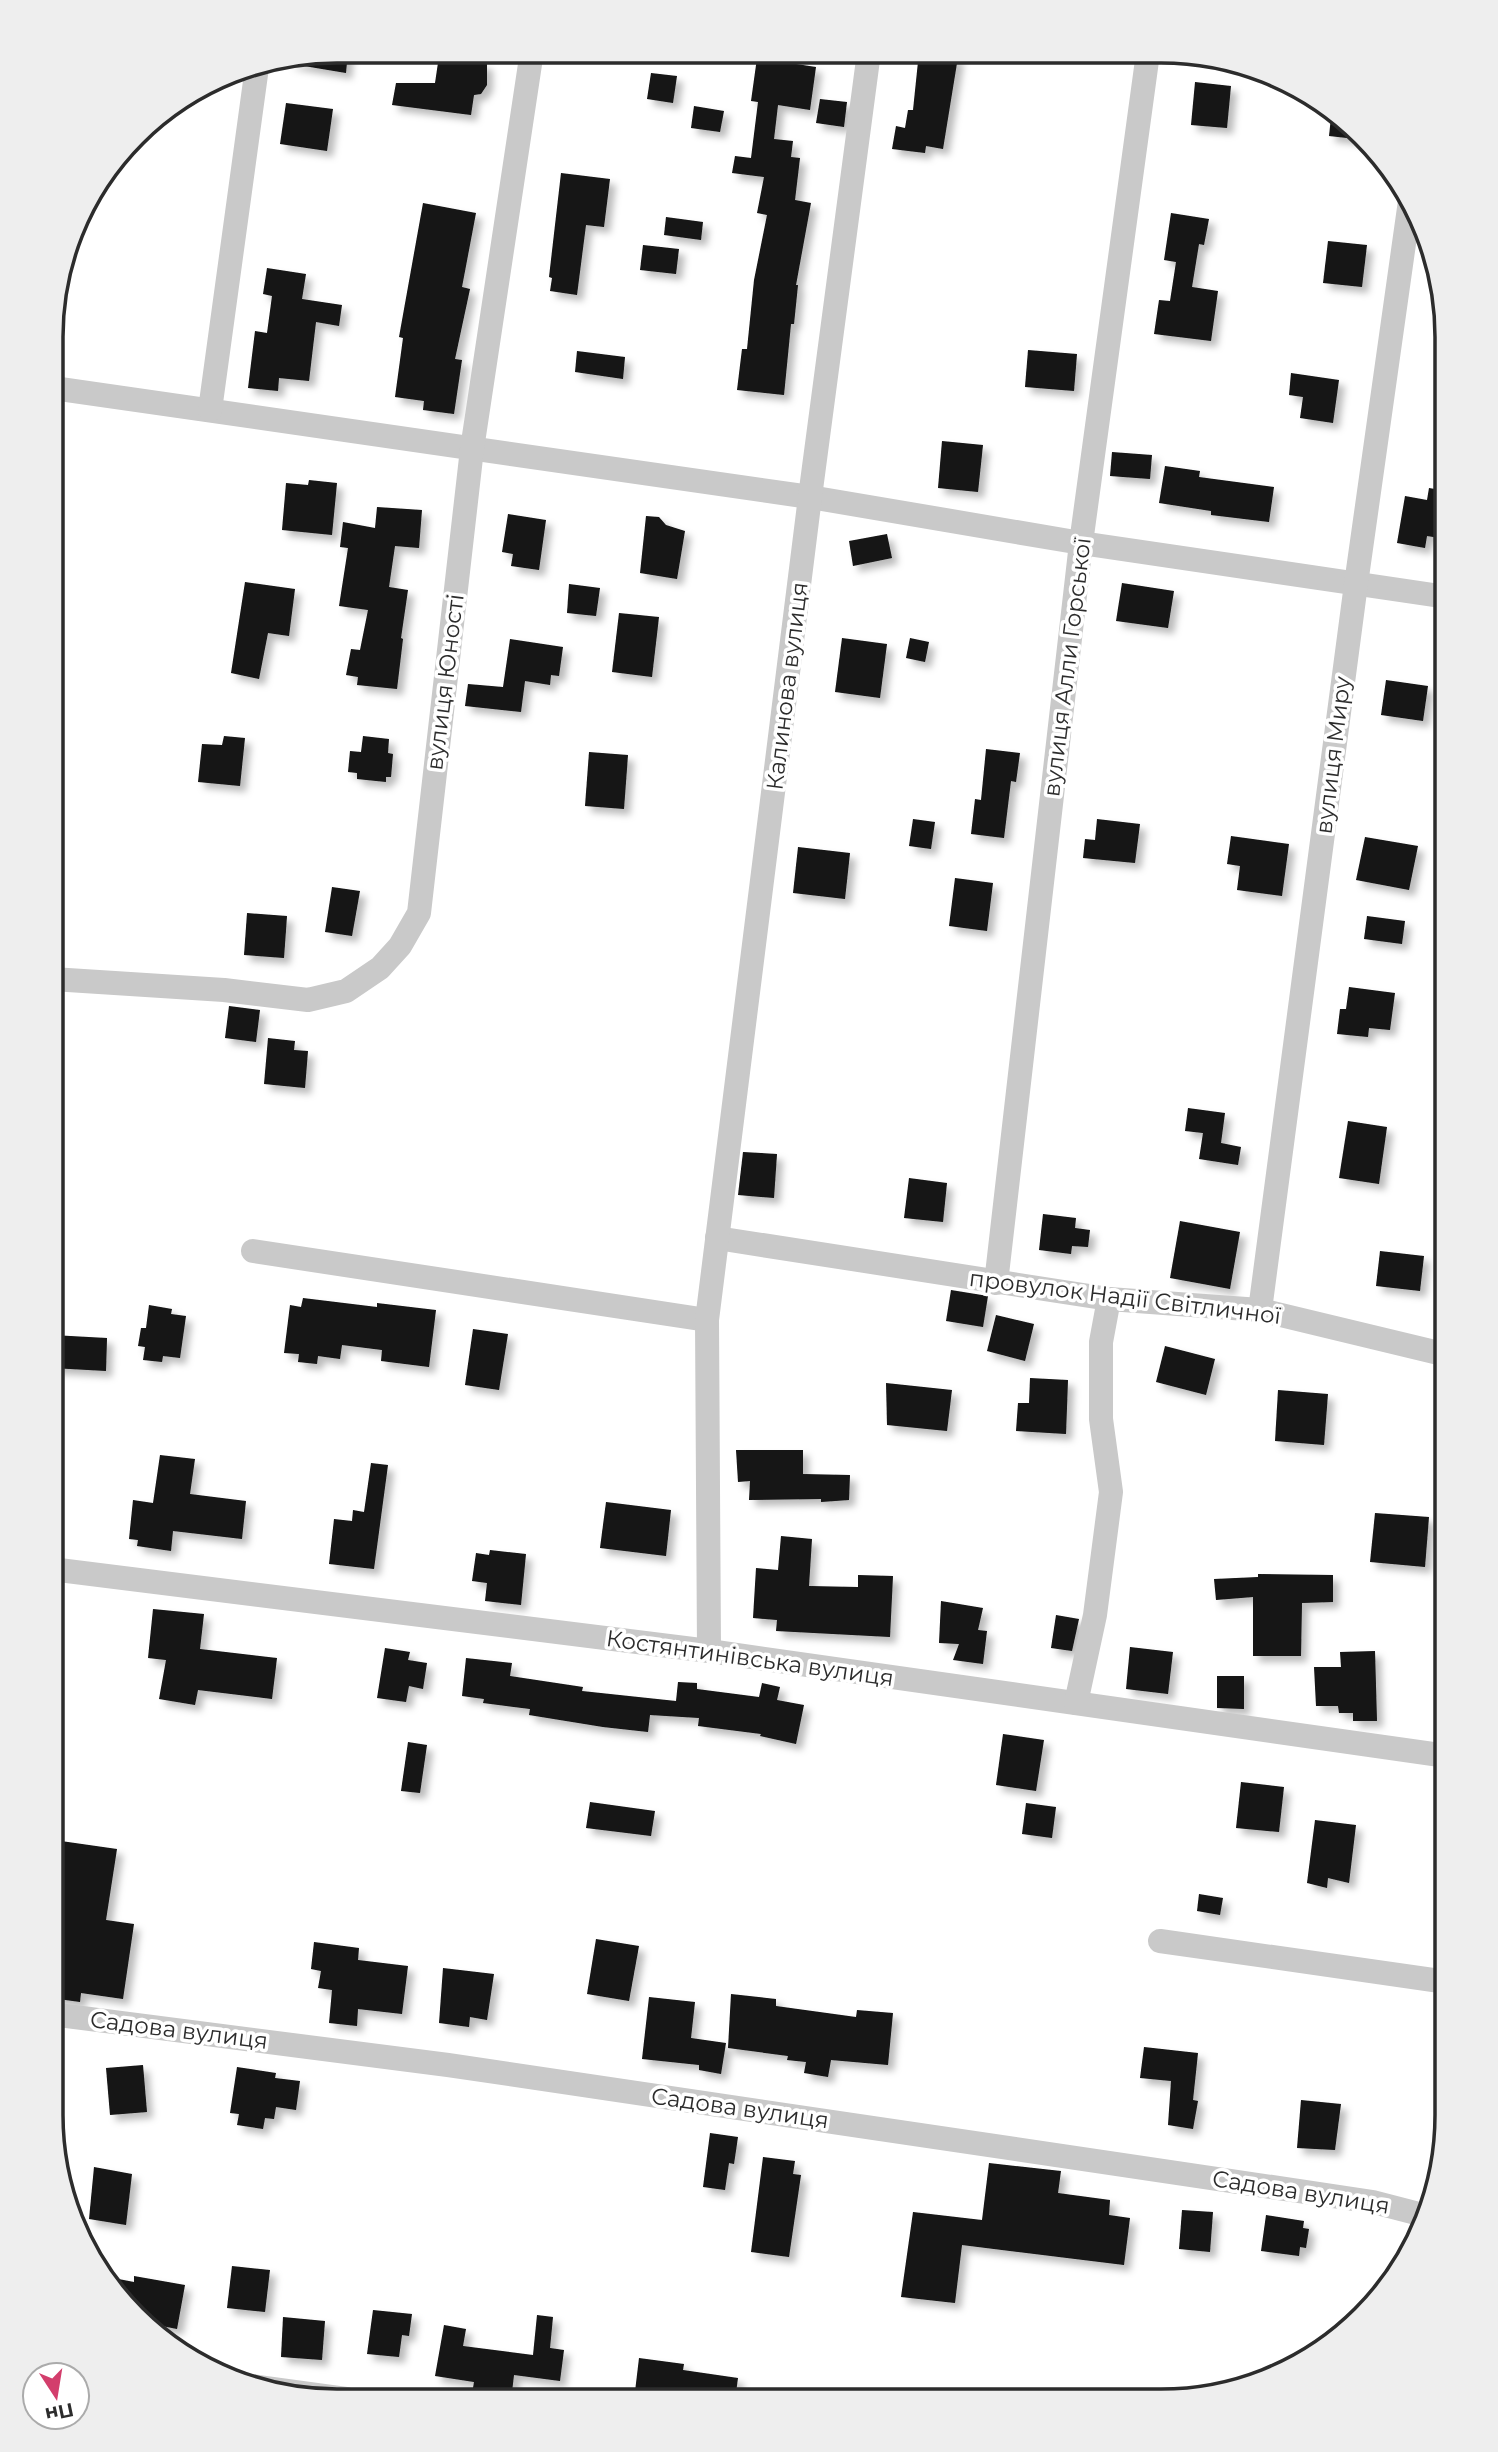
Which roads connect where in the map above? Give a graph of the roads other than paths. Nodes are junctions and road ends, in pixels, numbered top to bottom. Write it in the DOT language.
graph roads {
  1 [pos="530,63"];
  2 [pos="868,63"];
  3 [pos="1147,63"];
  4 [pos="256,76"];
  5 [pos="1408,218"];
  6 [pos="63,389"];
  7 [pos="210,410"];
  8 [pos="472,449"];
  9 [pos="810,498"];
  10 [pos="1081,543"];
  11 [pos="1356,584"];
  12 [pos="1435,595"];
  13 [pos="63,980"];
  14 [pos="717,1238"];
  15 [pos="253,1251"];
  16 [pos="996,1283"];
  17 [pos="1109,1299"];
  18 [pos="1261,1310"];
  19 [pos="707,1320"];
  20 [pos="1435,1352"];
  21 [pos="63,1570"];
  22 [pos="709,1651"];
  23 [pos="1076,1703"];
  24 [pos="1435,1754"];
  25 [pos="1160,1941"];
  26 [pos="1435,1980"];
  27 [pos="63,2016"];
  28 [pos="1416,2213"];
  1 -- 8 [label="street, вулиця Юності"];
  2 -- 9 [label="street, Калинова вулиця"];
  3 -- 10 [label="street, вулиця Алли Горської"];
  4 -- 7 [label="street"];
  5 -- 11 [label="street, вулиця Миру"];
  6 -- 7 [label="street"];
  7 -- 8 [label="street"];
  8 -- 9 [label="street"];
  8 -- 13 [label="street, вулиця Юності"];
  9 -- 10 [label="street"];
  9 -- 14 [label="street, Калинова вулиця"];
  10 -- 11 [label="street"];
  10 -- 16 [label="street, вулиця Алли Горської"];
  11 -- 12 [label="street"];
  11 -- 18 [label="street, вулиця Миру"];
  14 -- 16 [label="street, провулок Надії Світличної"];
  14 -- 19 [label="street, Калинова вулиця"];
  15 -- 19 [label="street"];
  16 -- 17 [label="street, провулок Надії Світличної"];
  17 -- 18 [label="street, провулок Надії Світличної"];
  17 -- 23 [label="street"];
  18 -- 20 [label="street, провулок Надії Світличної"];
  19 -- 22 [label="street, Калинова вулиця"];
  21 -- 22 [label="street, Костянтинівська вулиця"];
  22 -- 23 [label="street, Костянтинівська вулиця"];
  23 -- 24 [label="street, Костянтинівська вулиця"];
  25 -- 26 [label="street"];
  27 -- 28 [label="street, Садова вулиця"];
}
